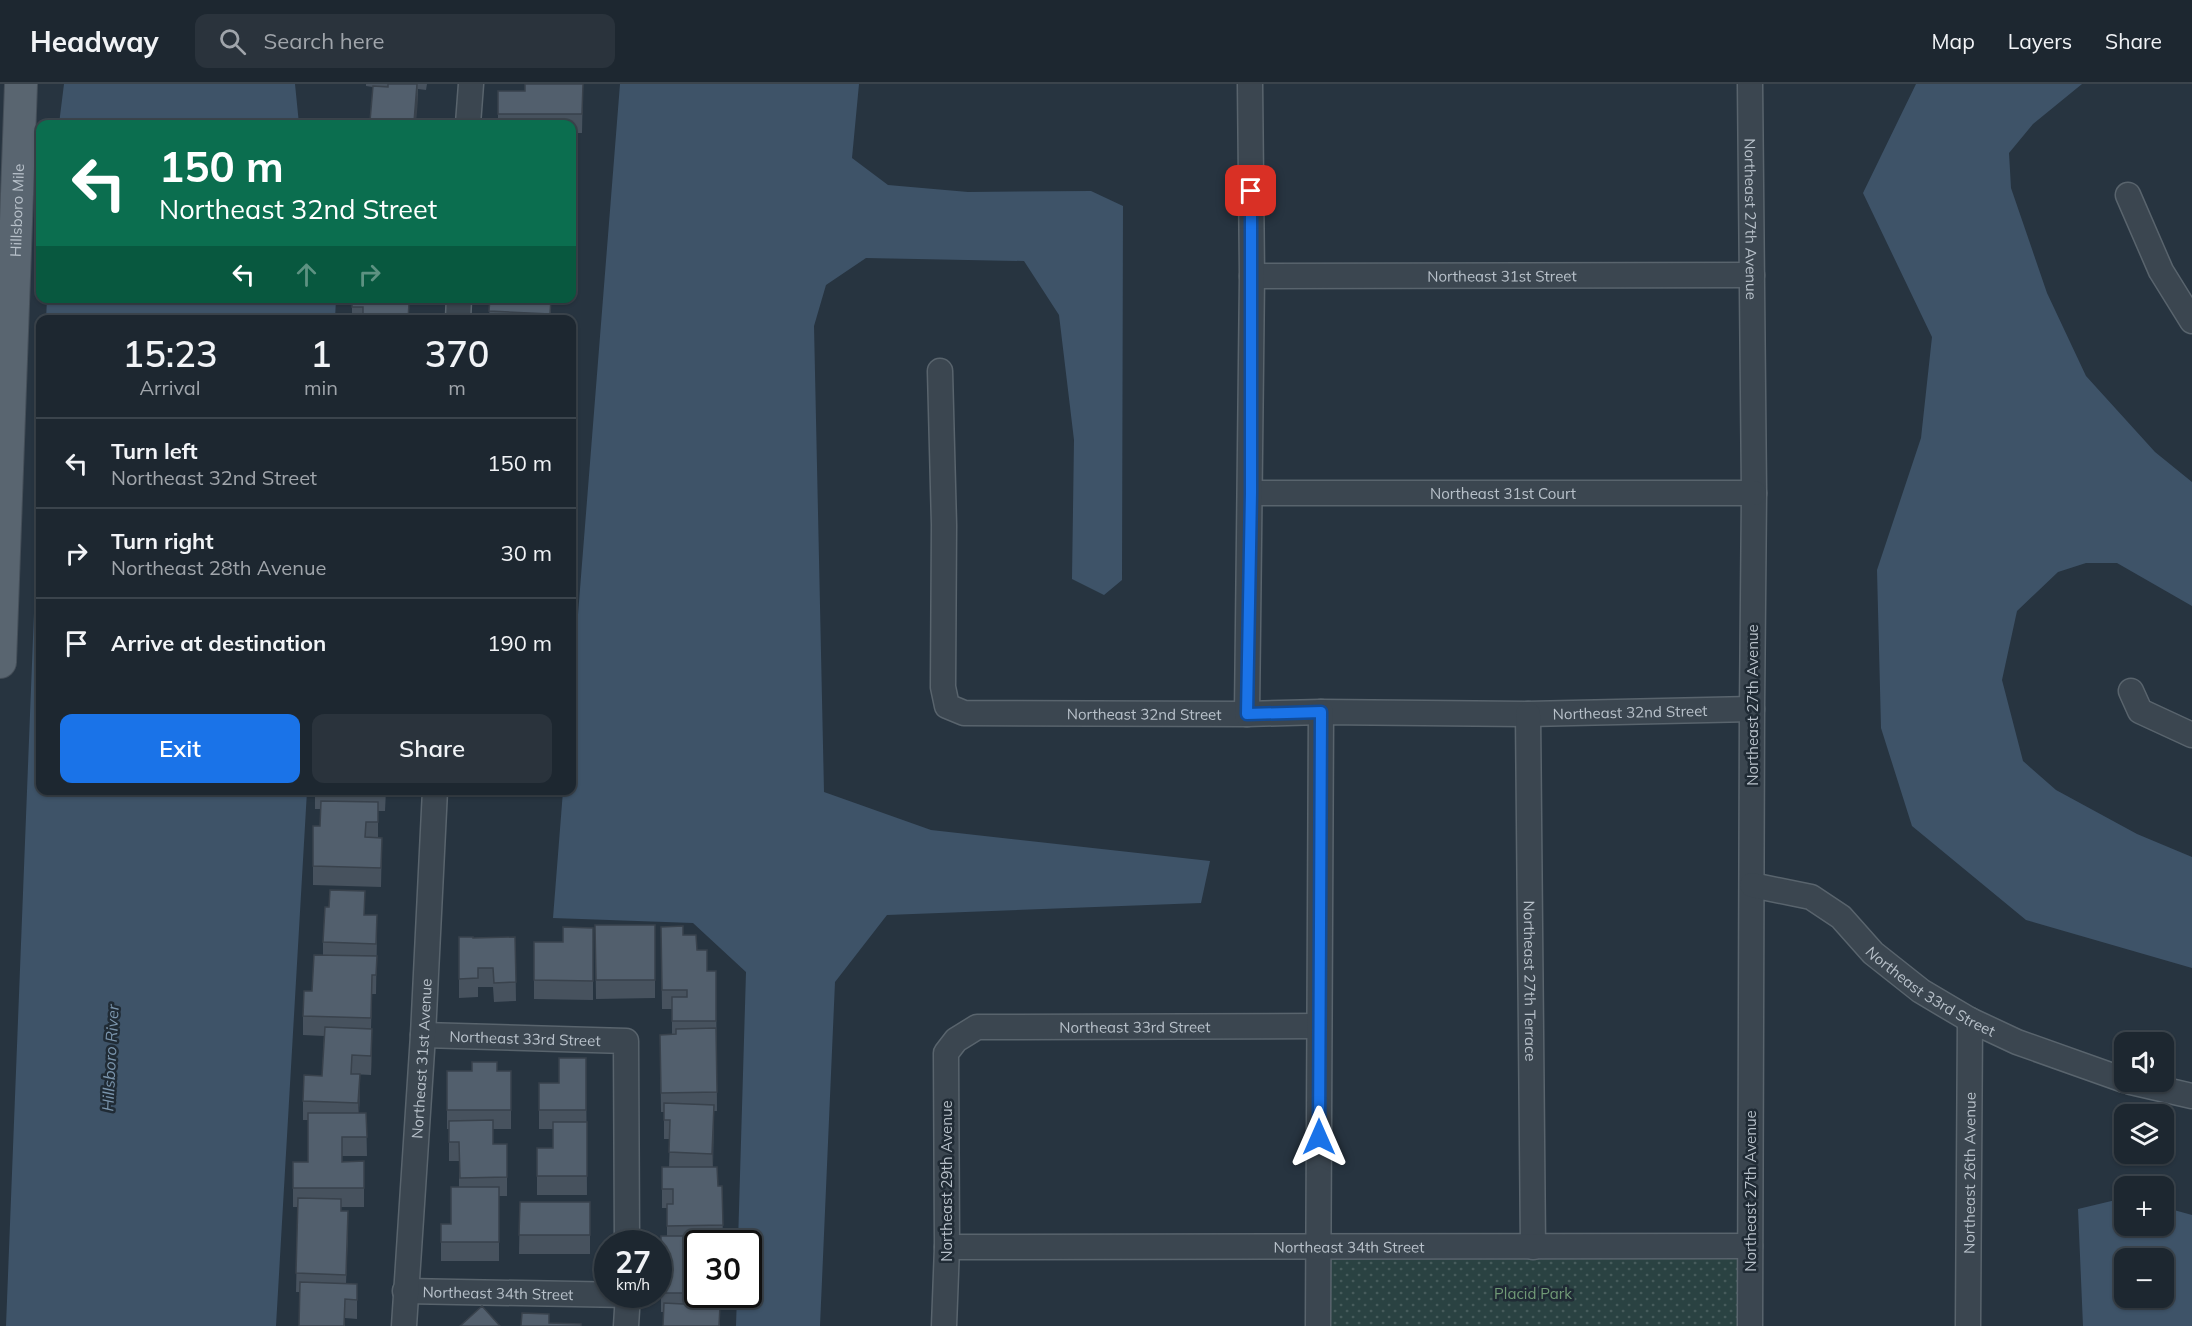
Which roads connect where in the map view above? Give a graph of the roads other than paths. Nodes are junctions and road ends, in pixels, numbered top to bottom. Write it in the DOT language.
graph roads {
  1 [pos="21,84"];
  2 [pos="471,84"];
  3 [pos="1250,84"];
  4 [pos="1750,84"];
  5 [pos="468,120"];
  6 [pos="2128,195"];
  7 [pos="1752,275"];
  8 [pos="1252,276"];
  9 [pos="2192,321"];
  10 [pos="940,371"];
  11 [pos="1251,493"];
  12 [pos="1755,493"];
  13 [pos="0,662"];
  14 [pos="2131,691"];
  15 [pos="1752,709"];
  16 [pos="1321,712"];
  17 [pos="1247,714"];
  18 [pos="1528,714"];
  19 [pos="2192,735"];
  20 [pos="435,795"];
  21 [pos="1752,885"];
  22 [pos="1970,1020"];
  23 [pos="1319,1026"];
  24 [pos="423,1035"];
  25 [pos="956,1040"];
  26 [pos="2114,1076"];
  27 [pos="2174,1092"];
  28 [pos="2192,1096"];
  29 [pos="627,1230"];
  30 [pos="1750,1246"];
  31 [pos="947,1247"];
  32 [pos="1318,1247"];
  33 [pos="1533,1247"];
  34 [pos="405,1291"];
  35 [pos="594,1294"];
  36 [pos="627,1308"];
  37 [pos="404,1326"];
  38 [pos="626,1326"];
  39 [pos="944,1326"];
  40 [pos="1318,1326"];
  41 [pos="1750,1326"];
  42 [pos="1968,1326"];
  1 -- 13 [label="main road, Hillsboro Mile"];
  2 -- 5 [label="street"];
  3 -- 8 [label="street"];
  4 -- 7 [label="street, Northeast 27th Avenue"];
  6 -- 9 [label="street"];
  7 -- 8 [label="street, Northeast 31st Street"];
  7 -- 12 [label="street, Northeast 27th Avenue"];
  8 -- 11 [label="street"];
  10 -- 17 [label="street, Northeast 32nd Street"];
  11 -- 12 [label="street, Northeast 31st Court"];
  11 -- 17 [label="street"];
  12 -- 15 [label="street, Northeast 27th Avenue"];
  14 -- 19 [label="street"];
  15 -- 18 [label="street, Northeast 32nd Street"];
  15 -- 21 [label="street, Northeast 27th Avenue"];
  16 -- 17 [label="street, Northeast 32nd Street"];
  16 -- 18 [label="street, Northeast 32nd Street"];
  16 -- 23 [label="street"];
  18 -- 33 [label="street, Northeast 27th Terrace"];
  20 -- 24 [label="street, Northeast 31st Avenue"];
  21 -- 22 [label="street, Northeast 33rd Street"];
  21 -- 30 [label="street, Northeast 27th Avenue"];
  22 -- 26 [label="street, Northeast 33rd Street"];
  22 -- 42 [label="street, Northeast 26th Avenue"];
  23 -- 25 [label="street, Northeast 33rd Street"];
  23 -- 32 [label="street"];
  24 -- 29 [label="street, Northeast 33rd Street"];
  24 -- 34 [label="street, Northeast 31st Avenue"];
  25 -- 31 [label="street, Northeast 29th Avenue"];
  27 -- 28 [label="street"];
  30 -- 33 [label="street, Northeast 34th Street"];
  30 -- 41 [label="street, Northeast 27th Avenue"];
  31 -- 32 [label="street, Northeast 34th Street"];
  31 -- 39 [label="street, Northeast 29th Avenue"];
  32 -- 33 [label="street, Northeast 34th Street"];
  32 -- 40 [label="street"];
  34 -- 35 [label="street, Northeast 34th Street"];
  34 -- 37 [label="street, Northeast 31st Avenue"];
  36 -- 38 [label="street"];
}
